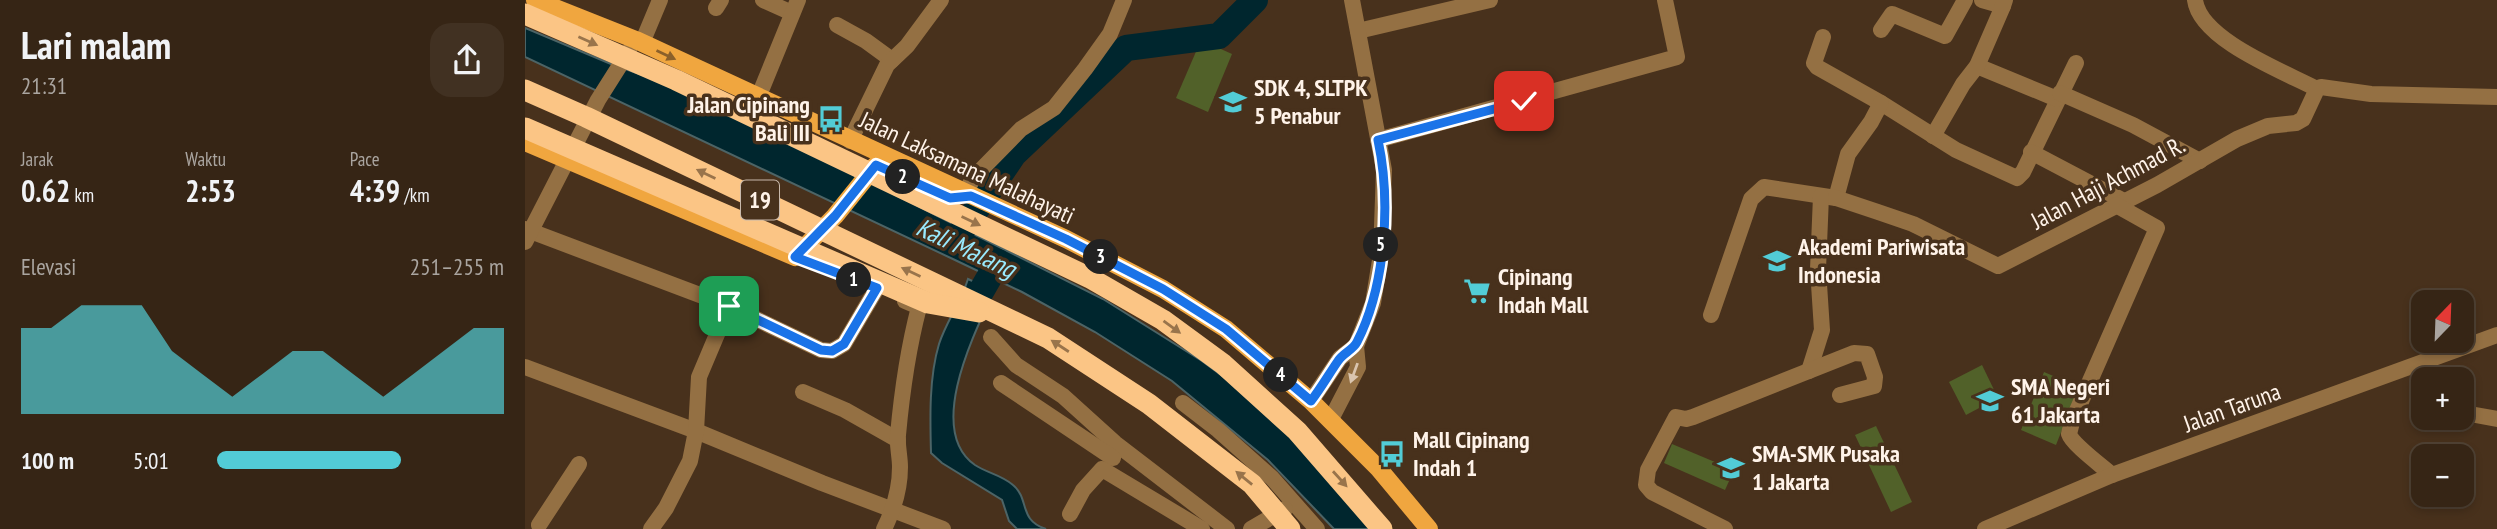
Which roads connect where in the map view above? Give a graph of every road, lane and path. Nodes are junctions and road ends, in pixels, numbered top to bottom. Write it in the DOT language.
graph roads {
  1 [pos="535,0"];
  2 [pos="660,0"];
  3 [pos="763,0"];
  4 [pos="941,0"];
  5 [pos="1124,0"];
  6 [pos="1352,0"];
  7 [pos="1490,0"];
  8 [pos="1665,0"];
  9 [pos="1965,0"];
  10 [pos="1982,0"];
  11 [pos="2190,2"];
  12 [pos="2004,3"];
  13 [pos="795,6"];
  14 [pos="525,14"];
  15 [pos="837,25"];
  16 [pos="1881,30"];
  17 [pos="1358,31"];
  18 [pos="1823,37"];
  19 [pos="639,42"];
  20 [pos="892,60"];
  21 [pos="2076,62"];
  22 [pos="1977,66"];
  23 [pos="2318,89"];
  24 [pos="525,90"];
  25 [pos="2059,96"];
  26 [pos="2497,97"];
  27 [pos="765,102"];
  28 [pos="1881,103"];
  29 [pos="525,128"];
  30 [pos="1933,136"];
  31 [pos="1378,140"];
  32 [pos="849,141"];
  33 [pos="525,142"];
  34 [pos="2031,152"];
  35 [pos="567,158"];
  36 [pos="2200,161"];
  37 [pos="874,167"];
  38 [pos="970,195"];
  39 [pos="1829,197"];
  40 [pos="2120,203"];
  41 [pos="527,234"];
  42 [pos="801,251"];
  43 [pos="877,288"];
  44 [pos="729,306"];
  45 [pos="995,312"];
  46 [pos="1711,315"];
  47 [pos="2497,335"];
  48 [pos="991,337"];
  49 [pos="1356,346"];
  50 [pos="525,367"];
  51 [pos="1809,371"];
  52 [pos="1001,383"];
  53 [pos="803,392"];
  54 [pos="1840,395"];
  55 [pos="1311,401"];
  56 [pos="1183,403"];
  57 [pos="2474,415"];
  58 [pos="2497,419"];
  59 [pos="1330,421"];
  60 [pos="696,431"];
  61 [pos="898,440"];
  62 [pos="1114,460"];
  63 [pos="579,464"];
  64 [pos="2112,475"];
  65 [pos="1295,504"];
  66 [pos="894,509"];
  67 [pos="1070,514"];
  68 [pos="536,524"];
  69 [pos="651,529"];
  70 [pos="884,529"];
  71 [pos="943,529"];
  72 [pos="1202,529"];
  73 [pos="1227,529"];
  74 [pos="1251,529"];
  75 [pos="1290,529"];
  76 [pos="1317,529"];
  77 [pos="1382,529"];
  78 [pos="1429,529"];
  79 [pos="1725,529"];
  80 [pos="1985,529"];
  1 -- 19 [label="main road, Jalan Laksamana Malahayati"];
  2 -- 19 [label="street"];
  3 -- 13 [label="street"];
  4 -- 20 [label="street"];
  5 -- 38 [label="street"];
  6 -- 17 [label="street"];
  7 -- 17 [label="street"];
  8 -- 31 [label="street"];
  9 -- 16 [label="street"];
  10 -- 12 [label="street"];
  11 -- 23 [label="street"];
  12 -- 22 [label="street"];
  13 -- 27 [label="street"];
  14 -- 77 [label="highway, one-way"];
  15 -- 20 [label="street"];
  17 -- 31 [label="street"];
  18 -- 28 [label="street"];
  19 -- 27 [label="main road, Jalan Laksamana Malahayati, one-way"];
  19 -- 35 [label="street"];
  20 -- 32 [label="street"];
  21 -- 25 [label="street"];
  22 -- 25 [label="street"];
  22 -- 30 [label="street"];
  23 -- 26 [label="street"];
  23 -- 36 [label="street, Jalan Haji Achmad R."];
  45 -- 24 [label="highway, 19, one-way"];
  25 -- 34 [label="street"];
  25 -- 36 [label="street"];
  27 -- 32 [label="main road, Jalan Laksamana Malahayati"];
  27 -- 37 [label="main road"];
  28 -- 30 [label="street"];
  28 -- 39 [label="street"];
  29 -- 45 [label="highway"];
  30 -- 34 [label="street"];
  31 -- 49 [label="street"];
  32 -- 38 [label="main road, Jalan Laksamana Malahayati"];
  33 -- 35 [label="main road"];
  34 -- 40 [label="street"];
  35 -- 41 [label="street"];
  35 -- 42 [label="main road"];
  36 -- 40 [label="street, Jalan Haji Achmad R."];
  37 -- 38 [label="main road"];
  37 -- 42 [label="main road"];
  38 -- 55 [label="main road, Jalan Laksamana Malahayati"];
  39 -- 40 [label="street, Jalan Haji Achmad R."];
  39 -- 46 [label="street"];
  39 -- 51 [label="street"];
  40 -- 64 [label="street"];
  41 -- 44 [label="street"];
  42 -- 43 [label="street"];
  43 -- 44 [label="street"];
  43 -- 61 [label="street"];
  44 -- 60 [label="street"];
  75 -- 45 [label="highway, 19, one-way"];
  47 -- 64 [label="street, Jalan Taruna"];
  48 -- 62 [label="street"];
  49 -- 55 [label="street"];
  49 -- 59 [label="street, one-way"];
  50 -- 60 [label="street"];
  51 -- 54 [label="street"];
  51 -- 79 [label="street"];
  52 -- 62 [label="street"];
  53 -- 61 [label="street"];
  55 -- 59 [label="main road, Jalan Laksamana Malahayati"];
  56 -- 65 [label="street"];
  57 -- 58 [label="street"];
  59 -- 78 [label="main road, Jalan Laksamana Malahayati"];
  60 -- 66 [label="street"];
  60 -- 69 [label="street"];
  61 -- 66 [label="street"];
  62 -- 67 [label="street"];
  62 -- 72 [label="street"];
  62 -- 73 [label="street"];
  63 -- 68 [label="street"];
  64 -- 80 [label="street, Jalan Taruna"];
  65 -- 74 [label="street"];
  65 -- 76 [label="street"];
  66 -- 70 [label="street"];
  66 -- 71 [label="street"];
}
